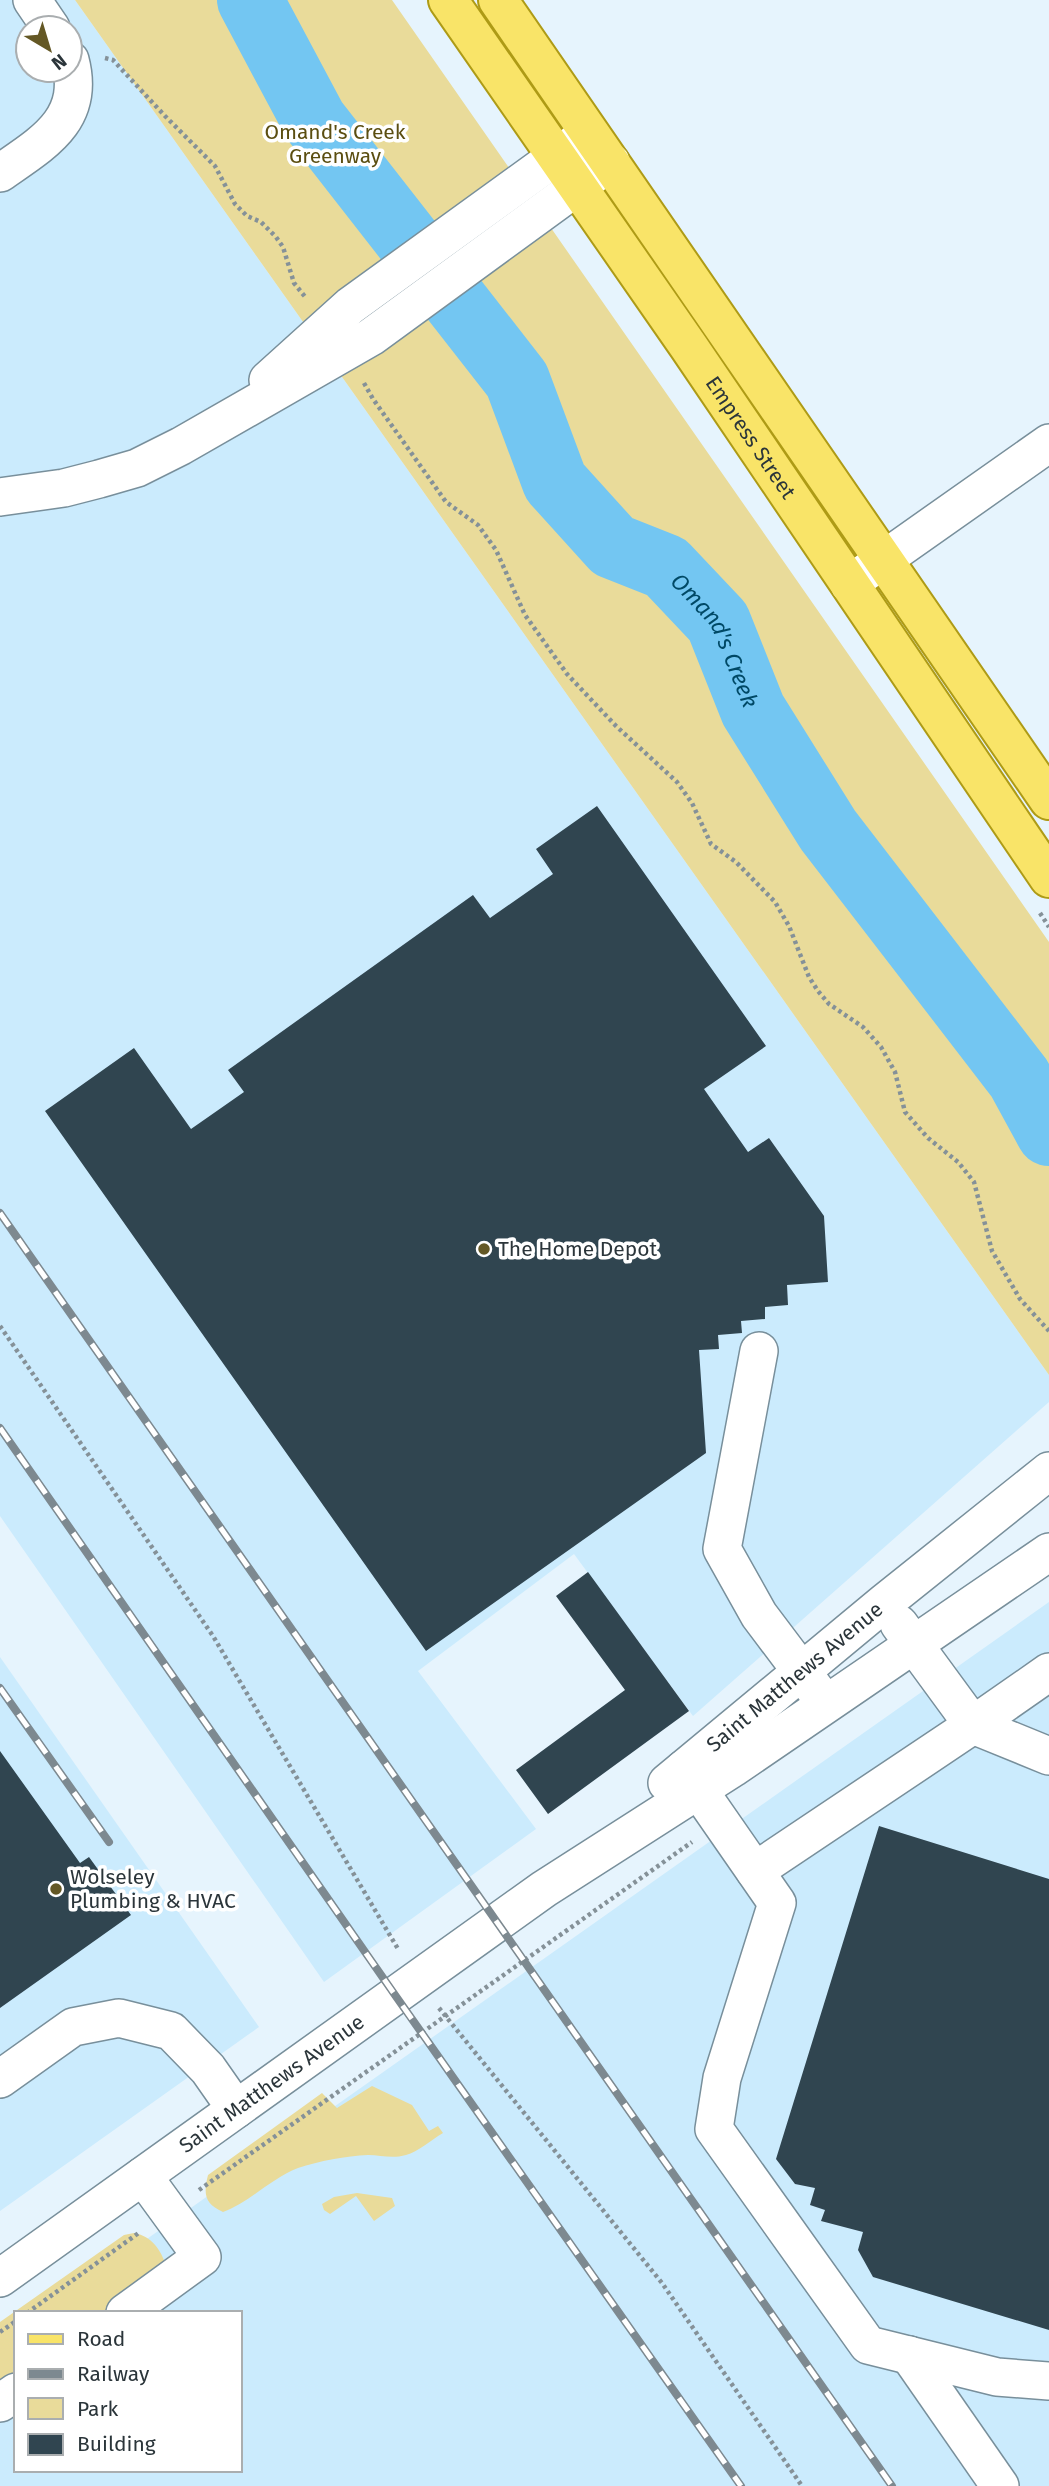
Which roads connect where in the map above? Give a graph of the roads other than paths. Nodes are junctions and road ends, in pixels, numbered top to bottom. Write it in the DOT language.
graph roads {
  1 [pos="448,0"];
  2 [pos="498,0"];
  3 [pos="86,59"];
  4 [pos="601,147"];
  5 [pos="567,172"];
  6 [pos="0,173"];
  7 [pos="348,331"];
  8 [pos="1049,443"];
  9 [pos="0,497"];
  10 [pos="885,558"];
  11 [pos="849,584"];
  12 [pos="1049,800"];
  13 [pos="1049,878"];
  14 [pos="759,1351"];
  15 [pos="1049,1472"];
  16 [pos="1049,1552"];
  17 [pos="884,1603"];
  18 [pos="914,1644"];
  19 [pos="803,1671"];
  20 [pos="1049,1672"];
  21 [pos="826,1704"];
  22 [pos="973,1726"];
  23 [pos="1049,1756"];
  24 [pos="692,1779"];
  25 [pos="755,1871"];
  26 [pos="0,2079"];
  27 [pos="236,2109"];
  28 [pos="144,2176"];
  29 [pos="0,2278"];
  30 [pos="128,2311"];
  31 [pos="909,2355"];
  32 [pos="1049,2381"];
  33 [pos="1000,2486"];
  1 -- 5 [label="main road, Empress Street"];
  2 -- 4 [label="main road, Empress Street"];
  3 -- 6 [label="street"];
  4 -- 5 [label="street"];
  4 -- 10 [label="main road, Empress Street"];
  5 -- 7 [label="street"];
  5 -- 7 [label="street"];
  5 -- 11 [label="main road, Empress Street"];
  7 -- 9 [label="street"];
  8 -- 10 [label="street"];
  10 -- 11 [label="street"];
  10 -- 12 [label="main road, Empress Street"];
  11 -- 13 [label="main road, Empress Street"];
  14 -- 19 [label="street"];
  15 -- 17 [label="street, Saint Matthews Avenue"];
  16 -- 18 [label="street, Saint Matthews Avenue"];
  17 -- 18 [label="street"];
  17 -- 19 [label="street, Saint Matthews Avenue"];
  18 -- 21 [label="street, Saint Matthews Avenue"];
  18 -- 22 [label="street"];
  19 -- 21 [label="street"];
  19 -- 24 [label="street, Saint Matthews Avenue"];
  20 -- 22 [label="street"];
  21 -- 24 [label="street, Saint Matthews Avenue"];
  22 -- 23 [label="street"];
  22 -- 25 [label="street"];
  24 -- 25 [label="street"];
  24 -- 27 [label="street, Saint Matthews Avenue"];
  25 -- 31 [label="street"];
  26 -- 27 [label="street"];
  27 -- 28 [label="street, Saint Matthews Avenue"];
  28 -- 29 [label="street, Saint Matthews Avenue"];
  28 -- 30 [label="street"];
  31 -- 32 [label="street"];
  31 -- 33 [label="street"];
}
